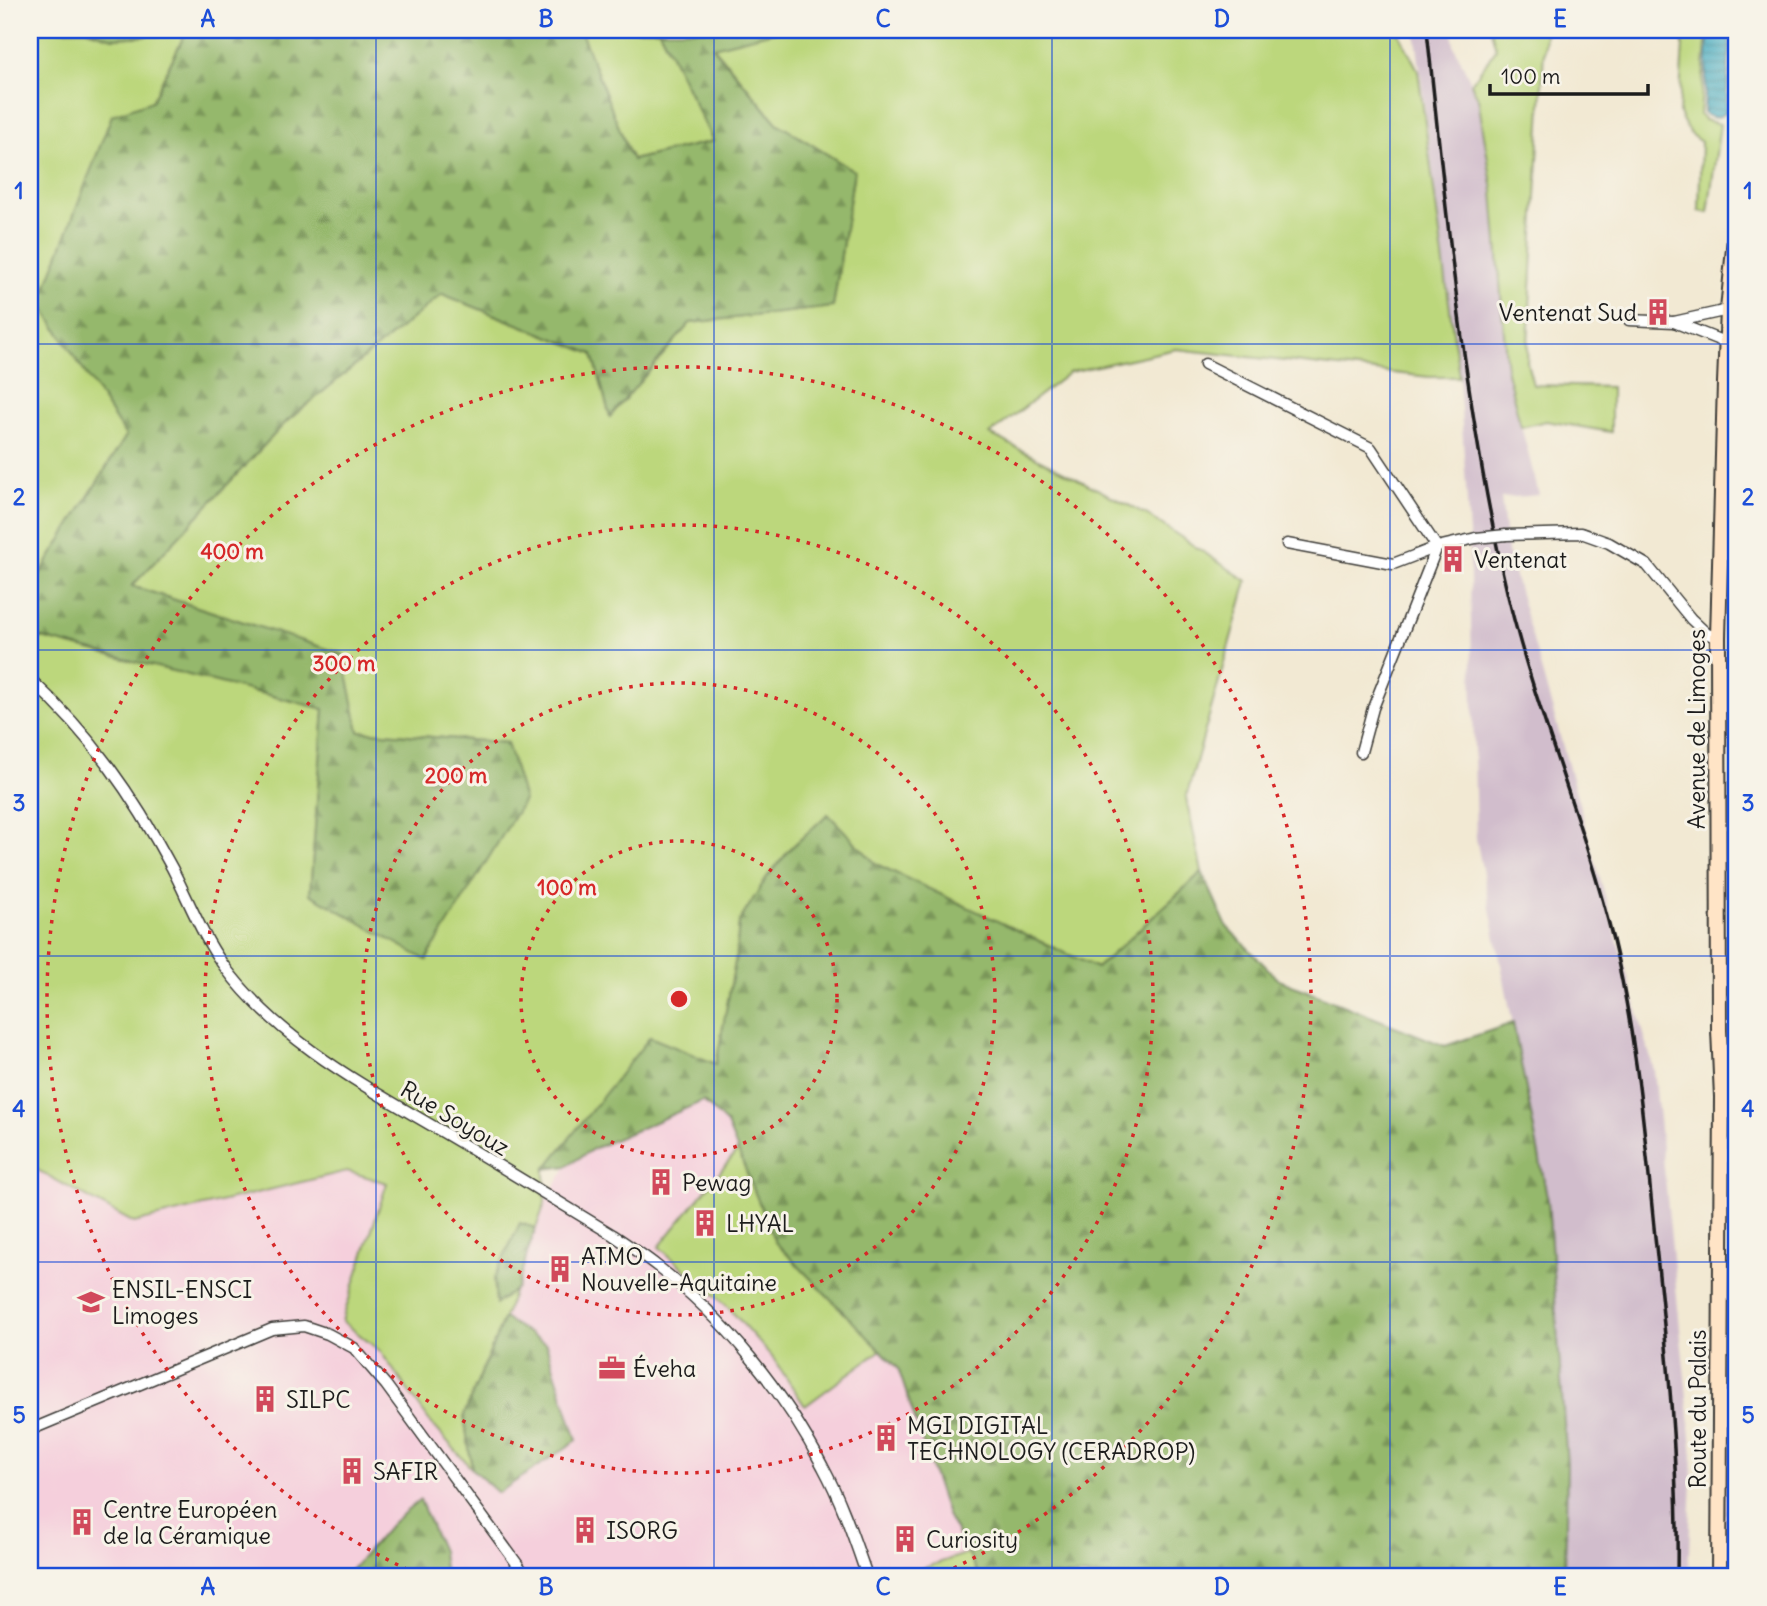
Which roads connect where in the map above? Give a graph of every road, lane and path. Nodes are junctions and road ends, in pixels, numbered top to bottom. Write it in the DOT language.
graph roads {
  1 [pos="1737,217"];
  2 [pos="1728,310"];
  3 [pos="1629,320"];
  4 [pos="1674,322"];
  5 [pos="1727,343"];
  6 [pos="1205,363"];
  7 [pos="1287,544"];
  8 [pos="1437,547"];
  9 [pos="1718,637"];
  10 [pos="30,679"];
  11 [pos="1361,752"];
  12 [pos="1722,1097"];
  13 [pos="1737,1099"];
  14 [pos="1720,1242"];
  15 [pos="30,1430"];
  16 [pos="526,1576"];
  17 [pos="867,1576"];
  18 [pos="1719,1576"];
  1 -- 2 [label="main road, Avenue de Limoges"];
  2 -- 4 [label="street"];
  2 -- 5 [label="main road, Avenue de Limoges"];
  3 -- 4 [label="street"];
  4 -- 5 [label="street"];
  5 -- 9 [label="main road, Avenue de Limoges"];
  6 -- 8 [label="street"];
  7 -- 8 [label="street"];
  8 -- 9 [label="street, bridge"];
  8 -- 11 [label="street"];
  9 -- 12 [label="main road, Avenue de Limoges"];
  10 -- 17 [label="street, Rue Soyouz"];
  12 -- 13 [label="street"];
  12 -- 14 [label="main road, Avenue de Limoges"];
  14 -- 18 [label="main road, Route du Palais"];
  15 -- 16 [label="street"];
}
